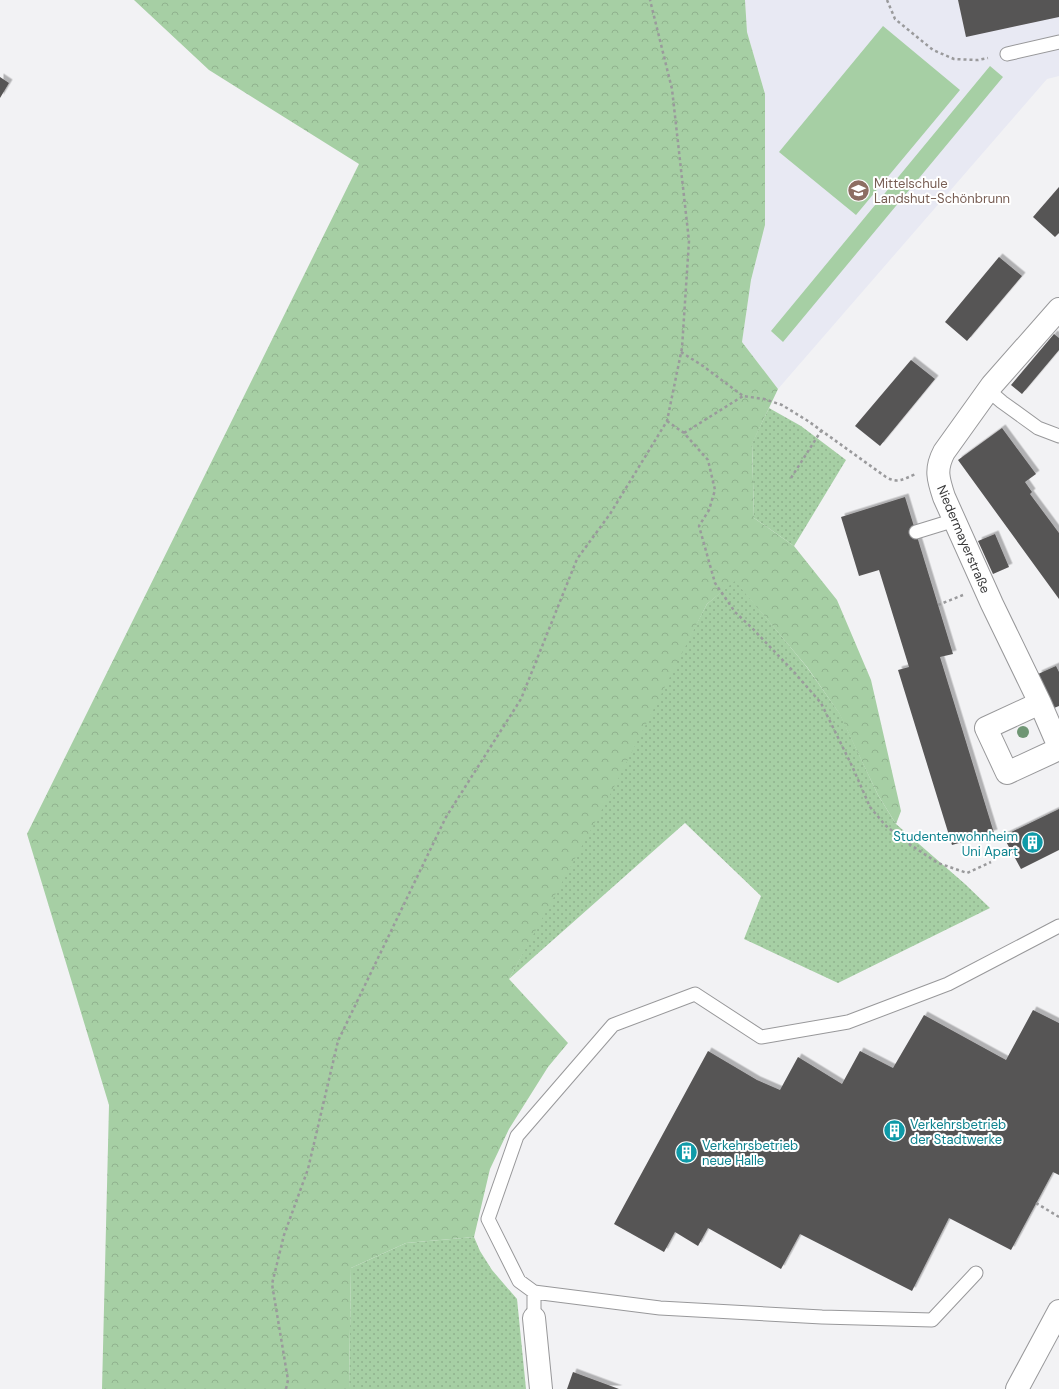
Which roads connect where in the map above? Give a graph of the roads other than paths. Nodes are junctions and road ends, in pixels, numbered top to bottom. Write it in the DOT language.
graph roads {
  1 [pos="1059,42"];
  2 [pos="1006,54"];
  3 [pos="1059,309"];
  4 [pos="988,390"];
  5 [pos="1059,436"];
  6 [pos="954,520"];
  7 [pos="916,532"];
  8 [pos="1040,703"];
  9 [pos="1059,748"];
  10 [pos="1059,926"];
  11 [pos="976,1273"];
  12 [pos="534,1292"];
  13 [pos="1059,1311"];
  14 [pos="534,1318"];
  15 [pos="541,1389"];
  16 [pos="1017,1389"];
  1 -- 2 [label="lane"];
  3 -- 4 [label="street, Niedermayerstraße"];
  4 -- 5 [label="lane"];
  4 -- 6 [label="street, Niedermayerstraße"];
  6 -- 7 [label="lane"];
  6 -- 8 [label="street, Niedermayerstraße"];
  8 -- 9 [label="street, Niedermayerstraße"];
  8 -- 9 [label="street, Niedermayerstraße"];
  10 -- 12 [label="lane"];
  11 -- 12 [label="lane"];
  12 -- 14 [label="lane"];
  13 -- 16 [label="street"];
  14 -- 15 [label="street"];
}
